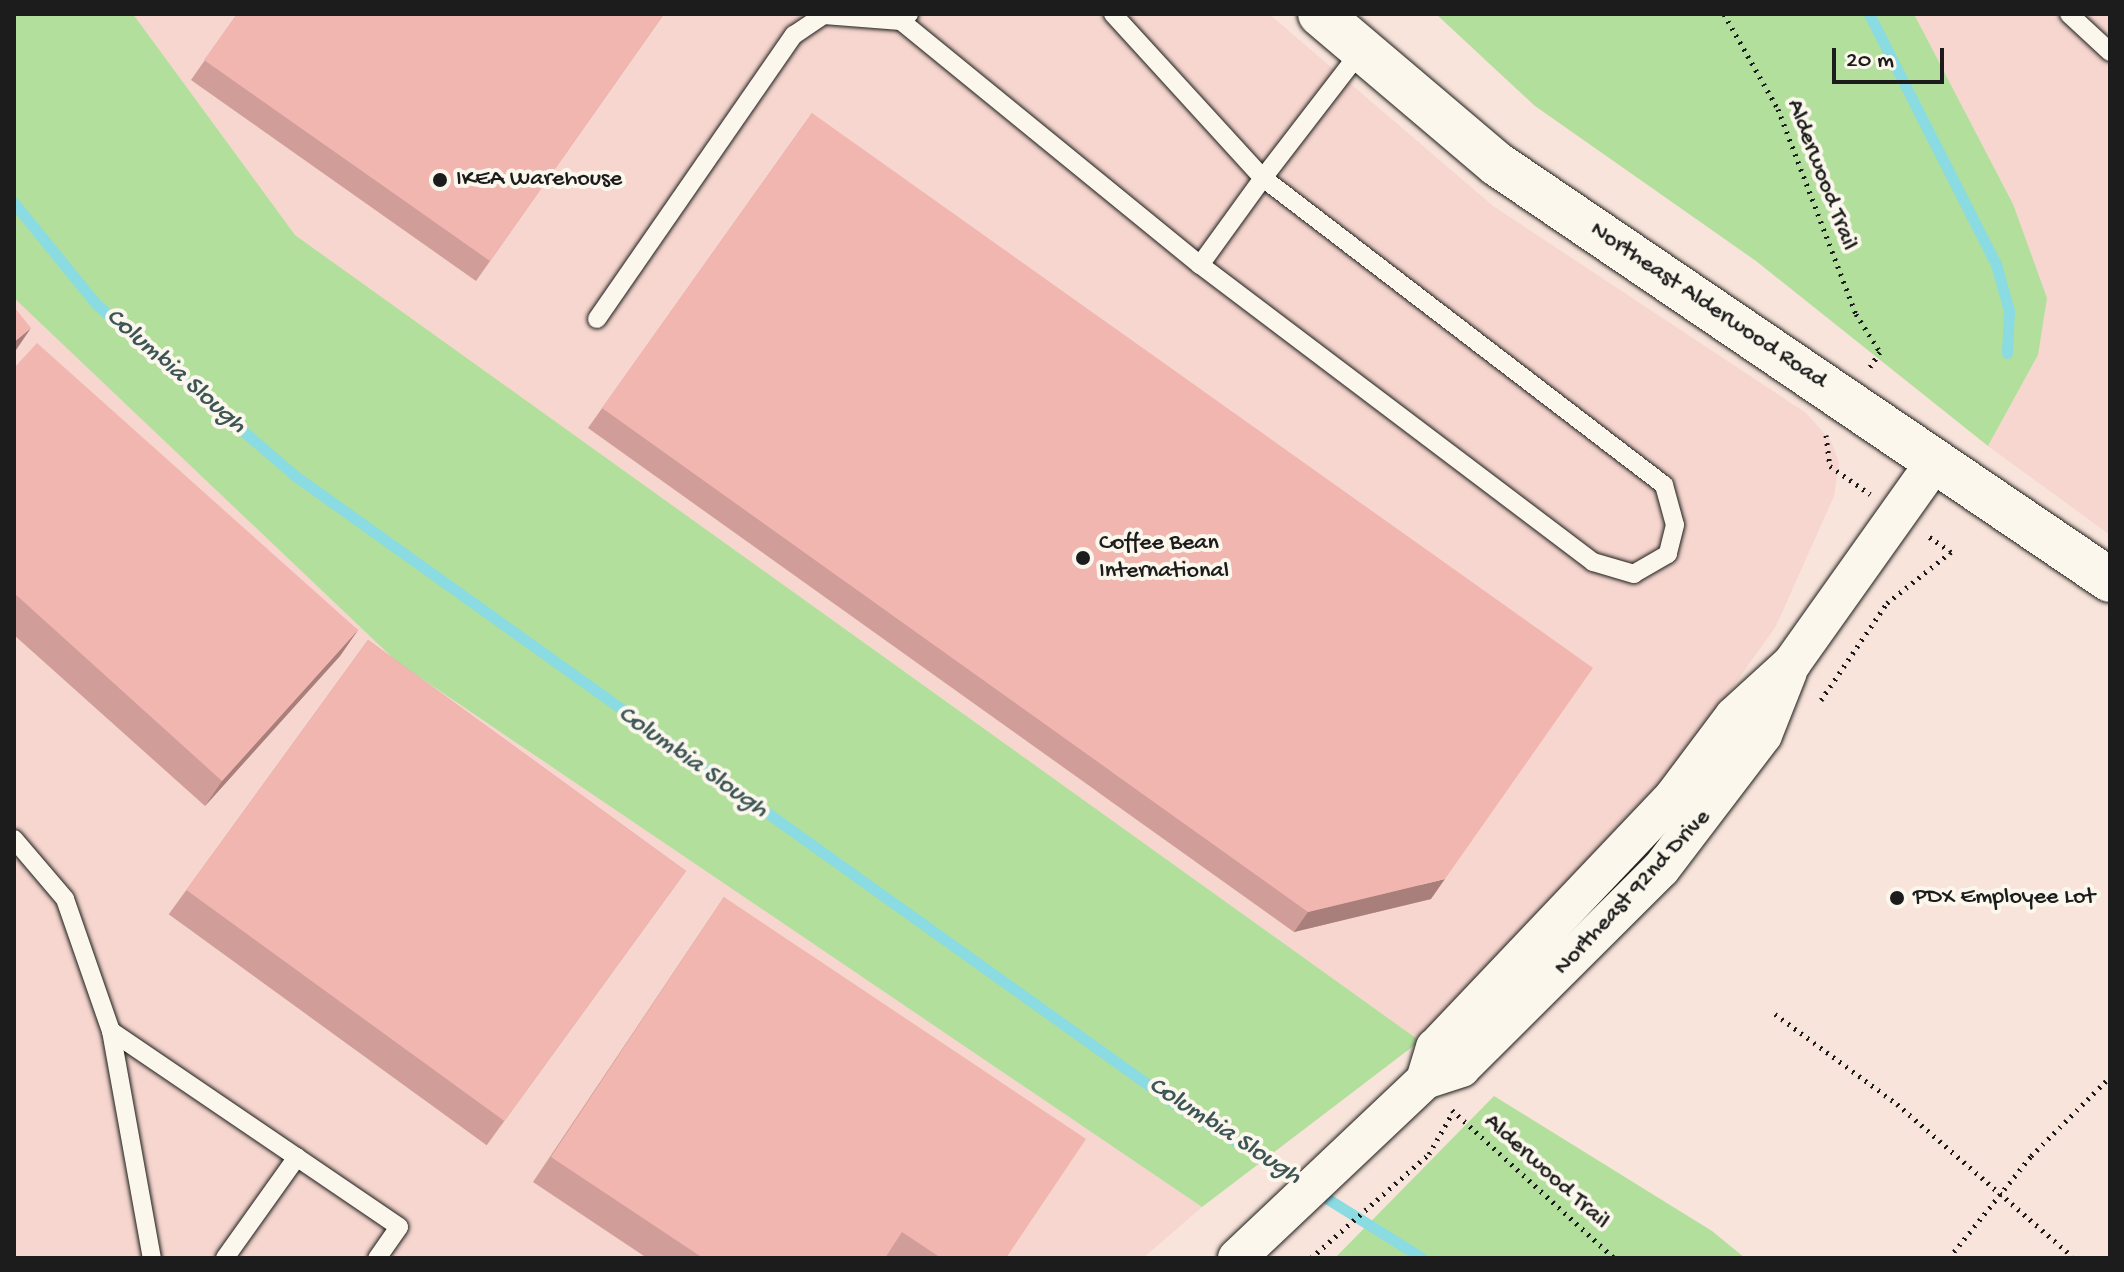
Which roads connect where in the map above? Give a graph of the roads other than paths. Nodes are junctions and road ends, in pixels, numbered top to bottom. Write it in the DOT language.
graph roads {
  1 [pos="1113,14"];
  2 [pos="1320,14"];
  3 [pos="2069,14"];
  4 [pos="905,18"];
  5 [pos="1360,52"];
  6 [pos="2110,52"];
  7 [pos="1263,178"];
  8 [pos="1200,265"];
  9 [pos="597,319"];
  10 [pos="1936,460"];
  11 [pos="2110,580"];
  12 [pos="14,839"];
  13 [pos="111,1031"];
  14 [pos="297,1157"];
  15 [pos="152,1258"];
  16 [pos="225,1258"];
  17 [pos="377,1258"];
  18 [pos="1237,1258"];
  1 -- 7 [label="lane"];
  2 -- 5 [label="street, Northeast Alderwood Road"];
  3 -- 6 [label="lane"];
  4 -- 8 [label="lane"];
  4 -- 9 [label="lane"];
  5 -- 7 [label="lane"];
  5 -- 10 [label="street, Northeast Alderwood Road"];
  7 -- 8 [label="lane"];
  7 -- 8 [label="lane"];
  10 -- 11 [label="street, Northeast Alderwood Road"];
  10 -- 18 [label="street, Northeast 92nd Drive"];
  12 -- 13 [label="lane"];
  13 -- 14 [label="lane"];
  13 -- 15 [label="lane"];
  14 -- 16 [label="lane"];
  14 -- 17 [label="lane"];
}
